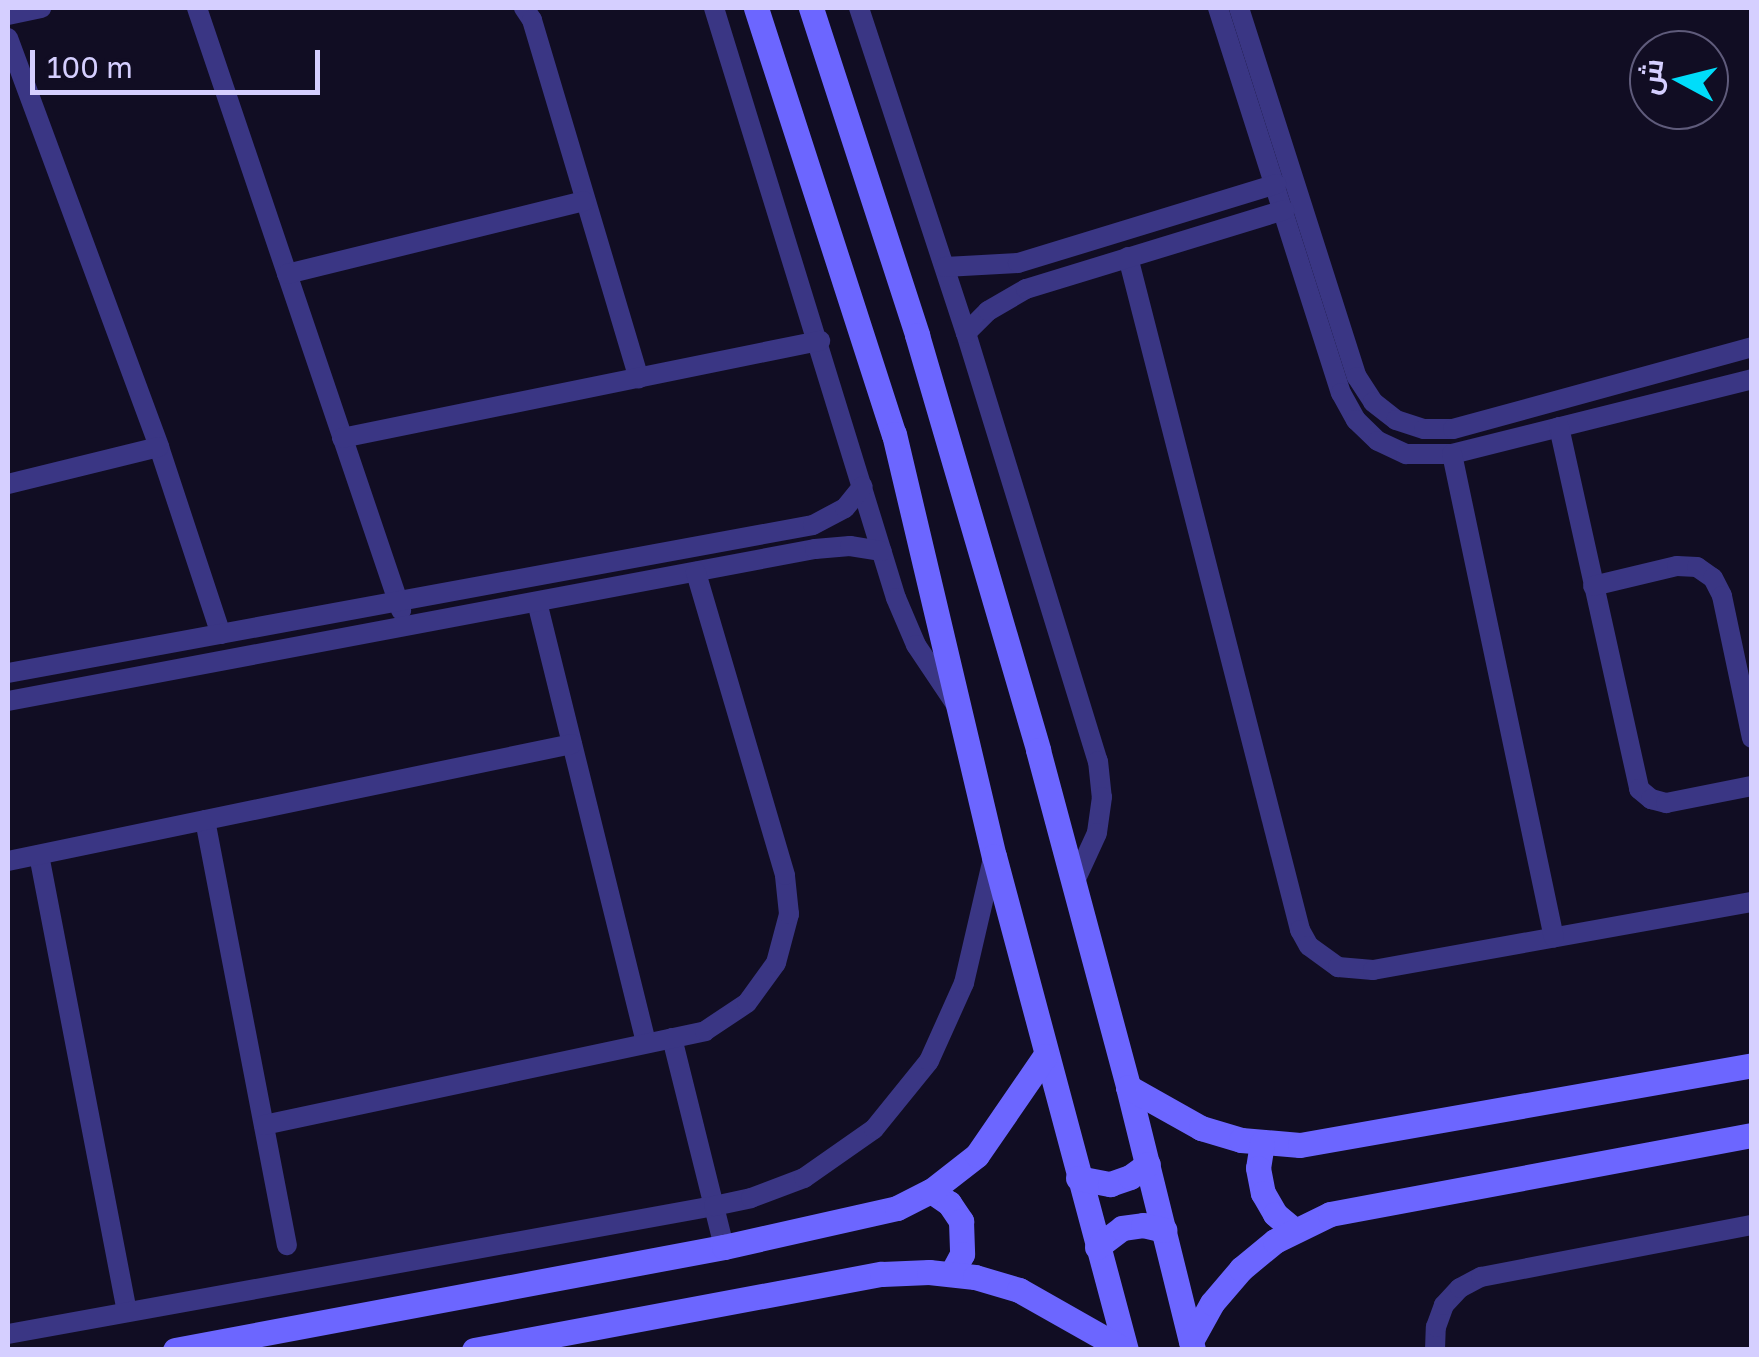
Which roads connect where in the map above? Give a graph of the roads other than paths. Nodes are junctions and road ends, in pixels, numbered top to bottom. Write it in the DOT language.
graph roads {
  1 [pos="42,8"];
  2 [pos="197,8"];
  3 [pos="524,8"];
  4 [pos="714,8"];
  5 [pos="756,8"];
  6 [pos="811,8"];
  7 [pos="859,8"];
  8 [pos="1218,8"];
  9 [pos="1239,8"];
  10 [pos="8,15"];
  11 [pos="8,38"];
  12 [pos="1276,184"];
  13 [pos="584,201"];
  14 [pos="1292,214"];
  15 [pos="1077,245"];
  16 [pos="1128,257"];
  17 [pos="944,266"];
  18 [pos="1004,266"];
  19 [pos="1085,270"];
  20 [pos="287,274"];
  21 [pos="1014,294"];
  22 [pos="966,334"];
  23 [pos="820,341"];
  24 [pos="1752,348"];
  25 [pos="639,378"];
  26 [pos="1752,379"];
  27 [pos="1559,428"];
  28 [pos="342,438"];
  29 [pos="158,446"];
  30 [pos="1452,454"];
  31 [pos="8,484"];
  32 [pos="863,486"];
  33 [pos="882,551"];
  34 [pos="696,572"];
  35 [pos="1593,586"];
  36 [pos="398,601"];
  37 [pos="537,602"];
  38 [pos="406,626"];
  39 [pos="221,634"];
  40 [pos="8,673"];
  41 [pos="8,702"];
  42 [pos="959,710"];
  43 [pos="1752,738"];
  44 [pos="572,744"];
  45 [pos="1752,786"];
  46 [pos="205,820"];
  47 [pos="40,855"];
  48 [pos="994,856"];
  49 [pos="8,861"];
  50 [pos="1074,882"];
  51 [pos="1752,902"];
  52 [pos="1554,938"];
  53 [pos="672,1038"];
  54 [pos="646,1043"];
  55 [pos="1045,1056"];
  56 [pos="1752,1065"];
  57 [pos="1128,1087"];
  58 [pos="264,1125"];
  59 [pos="1752,1135"];
  60 [pos="1262,1144"];
  61 [pos="1148,1164"];
  62 [pos="1078,1178"];
  63 [pos="931,1191"];
  64 [pos="714,1206"];
  65 [pos="1752,1225"];
  66 [pos="1164,1230"];
  67 [pos="1294,1230"];
  68 [pos="287,1245"];
  69 [pos="724,1247"];
  70 [pos="1097,1248"];
  71 [pos="952,1273"];
  72 [pos="128,1312"];
  73 [pos="8,1334"];
  74 [pos="1192,1345"];
  75 [pos="175,1350"];
  76 [pos="474,1350"];
  77 [pos="1126,1350"];
  78 [pos="1435,1350"];
  1 -- 10 [label="street"];
  2 -- 20 [label="street"];
  3 -- 13 [label="street"];
  4 -- 23 [label="street"];
  5 -- 42 [label="street"];
  6 -- 50 [label="street"];
  7 -- 17 [label="street"];
  8 -- 12 [label="street"];
  9 -- 14 [label="street"];
  11 -- 29 [label="street"];
  12 -- 14 [label="street"];
  12 -- 15 [label="street"];
  13 -- 20 [label="street"];
  13 -- 25 [label="street"];
  14 -- 16 [label="street"];
  14 -- 24 [label="street"];
  14 -- 30 [label="street"];
  15 -- 18 [label="street"];
  15 -- 19 [label="street"];
  16 -- 19 [label="street"];
  16 -- 52 [label="street"];
  17 -- 18 [label="street"];
  17 -- 22 [label="street"];
  18 -- 21 [label="street"];
  19 -- 21 [label="street"];
  20 -- 28 [label="street"];
  21 -- 22 [label="street"];
  22 -- 50 [label="street"];
  23 -- 25 [label="street"];
  23 -- 32 [label="street"];
  25 -- 28 [label="street"];
  26 -- 27 [label="street"];
  27 -- 30 [label="street"];
  27 -- 35 [label="street"];
  28 -- 36 [label="street"];
  29 -- 31 [label="street"];
  29 -- 39 [label="street"];
  30 -- 52 [label="street"];
  32 -- 33 [label="street"];
  32 -- 36 [label="street"];
  33 -- 34 [label="street"];
  33 -- 42 [label="street"];
  34 -- 37 [label="street"];
  34 -- 53 [label="street"];
  35 -- 43 [label="street"];
  35 -- 45 [label="street"];
  36 -- 38 [label="street"];
  36 -- 39 [label="street"];
  37 -- 38 [label="street"];
  37 -- 44 [label="street"];
  38 -- 41 [label="street"];
  39 -- 40 [label="street"];
  42 -- 48 [label="street"];
  44 -- 46 [label="street"];
  44 -- 54 [label="street"];
  46 -- 47 [label="street"];
  46 -- 58 [label="street"];
  47 -- 49 [label="street"];
  47 -- 72 [label="street"];
  48 -- 55 [label="street"];
  48 -- 64 [label="street"];
  50 -- 57 [label="street"];
  51 -- 52 [label="street"];
  53 -- 54 [label="street"];
  53 -- 64 [label="street"];
  54 -- 58 [label="street"];
  55 -- 62 [label="street"];
  55 -- 63 [label="street"];
  56 -- 60 [label="street"];
  57 -- 60 [label="street"];
  57 -- 61 [label="street"];
  58 -- 68 [label="street"];
  59 -- 67 [label="street"];
  60 -- 67 [label="street"];
  61 -- 62 [label="street"];
  61 -- 66 [label="street"];
  62 -- 70 [label="street"];
  63 -- 69 [label="street"];
  63 -- 71 [label="street"];
  64 -- 69 [label="street"];
  64 -- 72 [label="street"];
  65 -- 78 [label="street"];
  66 -- 70 [label="street"];
  66 -- 74 [label="street"];
  67 -- 74 [label="street"];
  69 -- 75 [label="street"];
  70 -- 77 [label="street"];
  71 -- 76 [label="street"];
  71 -- 77 [label="street"];
  72 -- 73 [label="street"];
}
